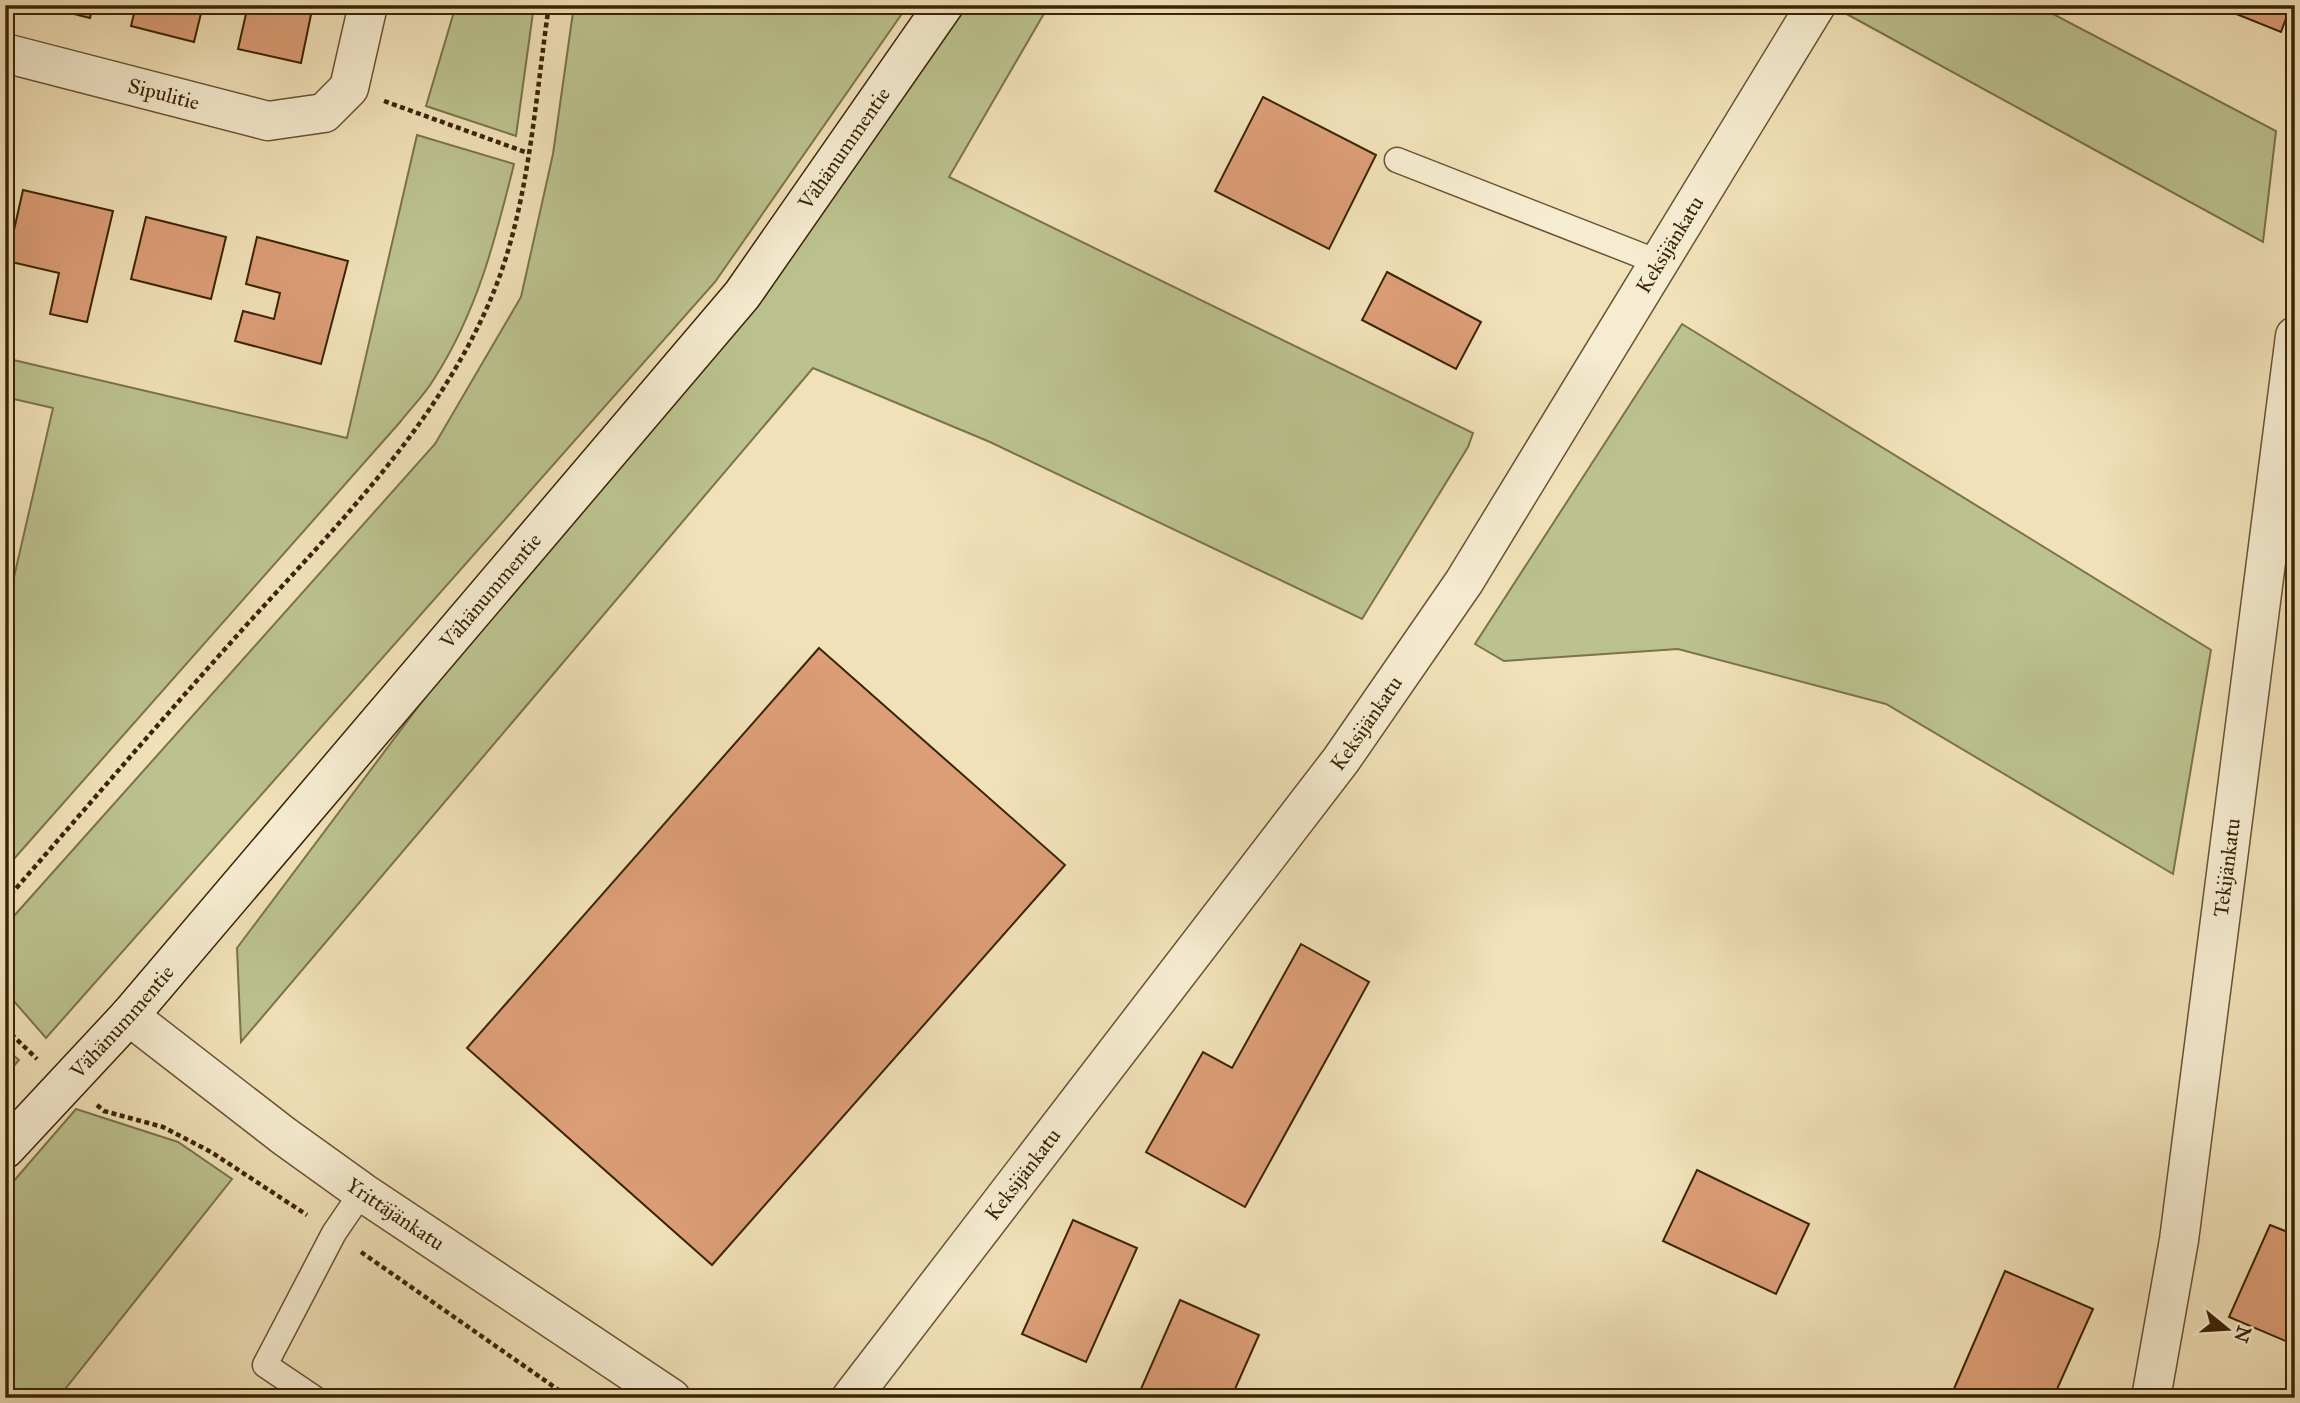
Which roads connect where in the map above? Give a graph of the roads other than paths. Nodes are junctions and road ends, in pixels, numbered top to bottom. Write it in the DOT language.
graph roads {
  1 [pos="368,5"];
  2 [pos="944,5"];
  3 [pos="1816,5"];
  4 [pos="5,53"];
  5 [pos="1398,160"];
  6 [pos="1658,262"];
  7 [pos="2295,336"];
  8 [pos="129,1016"];
  9 [pos="5,1149"];
  10 [pos="362,1192"];
  11 [pos="670,1397"];
  12 [pos="314,1398"];
  13 [pos="850,1398"];
  14 [pos="2151,1398"];
  1 -- 4 [label="street, Sipulitie"];
  2 -- 8 [label="street, Vähänummentie"];
  3 -- 6 [label="street, Keksijänkatu"];
  5 -- 6 [label="lane"];
  6 -- 13 [label="street, Keksijänkatu"];
  7 -- 14 [label="street, Tekijänkatu"];
  8 -- 9 [label="street, Vähänummentie"];
  8 -- 10 [label="street, Yrittäjänkatu"];
  10 -- 11 [label="street, Yrittäjänkatu"];
  10 -- 12 [label="lane"];
}
